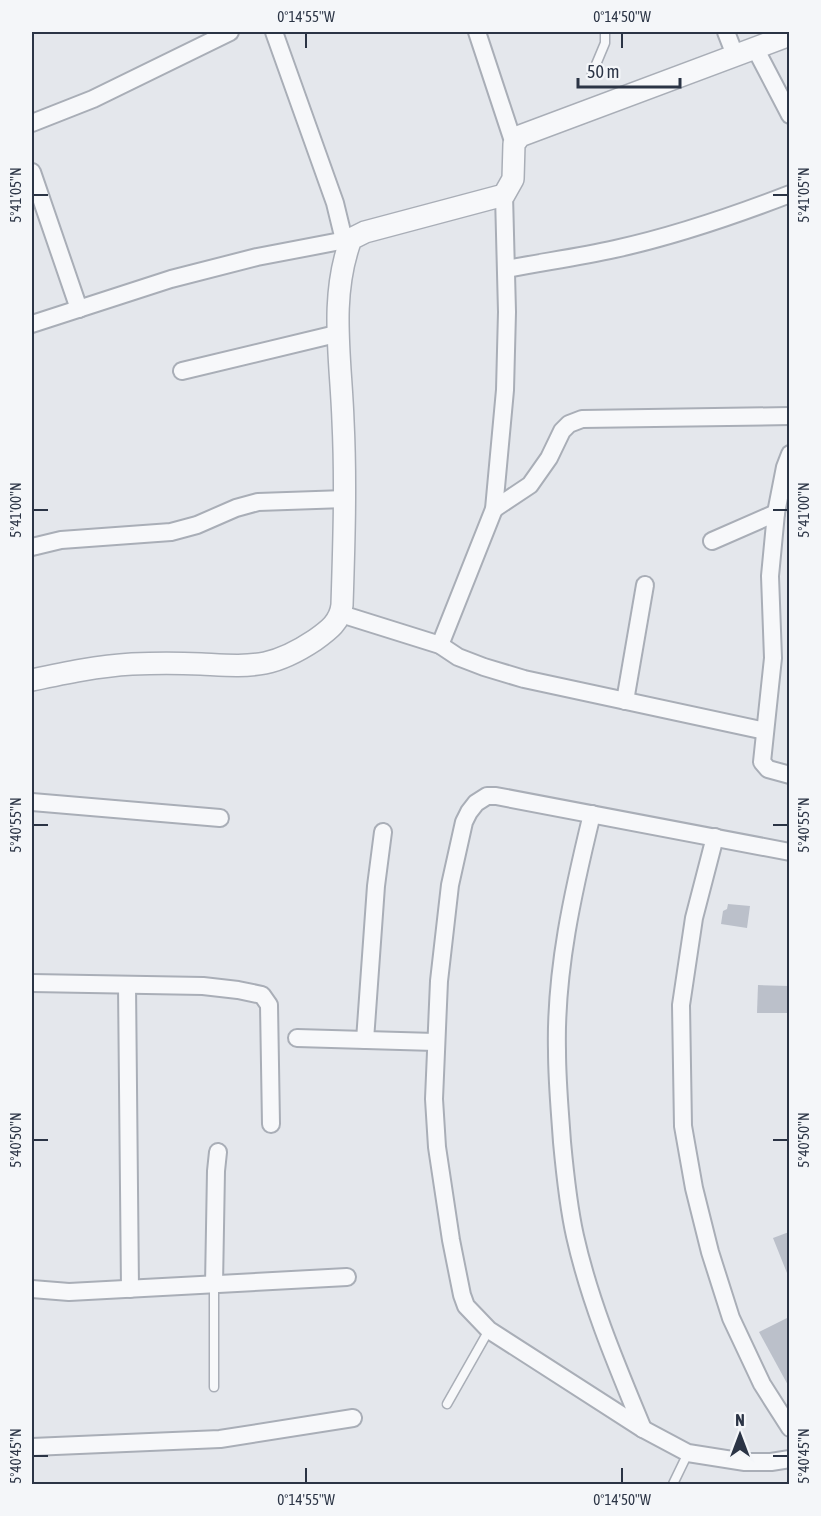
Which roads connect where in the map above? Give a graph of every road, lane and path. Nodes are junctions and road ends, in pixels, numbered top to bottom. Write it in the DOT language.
graph roads {
  1 [pos="231,32"];
  2 [pos="274,32"];
  3 [pos="477,32"];
  4 [pos="605,32"];
  5 [pos="726,32"];
  6 [pos="789,35"];
  7 [pos="755,48"];
  8 [pos="735,55"];
  9 [pos="592,74"];
  10 [pos="789,115"];
  11 [pos="32,123"];
  12 [pos="514,144"];
  13 [pos="32,172"];
  14 [pos="789,194"];
  15 [pos="504,195"];
  16 [pos="348,239"];
  17 [pos="507,269"];
  18 [pos="80,309"];
  19 [pos="32,324"];
  20 [pos="336,334"];
  21 [pos="182,371"];
  22 [pos="789,416"];
  23 [pos="789,454"];
  24 [pos="345,499"];
  25 [pos="494,509"];
  26 [pos="776,513"];
  27 [pos="712,541"];
  28 [pos="32,547"];
  29 [pos="645,585"];
  30 [pos="341,614"];
  31 [pos="440,645"];
  32 [pos="32,680"];
  33 [pos="625,701"];
  34 [pos="765,731"];
  35 [pos="789,775"];
  36 [pos="32,802"];
  37 [pos="592,814"];
  38 [pos="220,818"];
  39 [pos="383,832"];
  40 [pos="715,837"];
  41 [pos="789,852"];
  42 [pos="32,983"];
  43 [pos="127,985"];
  44 [pos="297,1038"];
  45 [pos="365,1040"];
  46 [pos="435,1042"];
  47 [pos="271,1124"];
  48 [pos="218,1152"];
  49 [pos="347,1277"];
  50 [pos="214,1285"];
  51 [pos="32,1289"];
  52 [pos="130,1289"];
  53 [pos="489,1330"];
  54 [pos="214,1387"];
  55 [pos="447,1404"];
  56 [pos="353,1418"];
  57 [pos="789,1428"];
  58 [pos="643,1429"];
  59 [pos="32,1447"];
  60 [pos="688,1453"];
  61 [pos="789,1459"];
  62 [pos="673,1485"];
  1 -- 11 [label="street"];
  2 -- 16 [label="street"];
  3 -- 12 [label="street"];
  4 -- 9 [label="lane"];
  5 -- 8 [label="street"];
  6 -- 7 [label="street"];
  7 -- 8 [label="street"];
  7 -- 10 [label="street"];
  8 -- 12 [label="street"];
  12 -- 15 [label="street"];
  13 -- 18 [label="street"];
  14 -- 17 [label="street"];
  15 -- 16 [label="street"];
  15 -- 17 [label="street"];
  16 -- 18 [label="street"];
  16 -- 20 [label="street"];
  17 -- 25 [label="street"];
  18 -- 19 [label="street"];
  20 -- 21 [label="street"];
  20 -- 24 [label="street"];
  22 -- 25 [label="street"];
  23 -- 26 [label="street"];
  24 -- 28 [label="street"];
  24 -- 30 [label="street"];
  25 -- 31 [label="street"];
  26 -- 27 [label="street"];
  26 -- 34 [label="street"];
  29 -- 33 [label="street"];
  30 -- 31 [label="street"];
  30 -- 32 [label="street"];
  31 -- 33 [label="street"];
  33 -- 34 [label="street"];
  34 -- 35 [label="street"];
  36 -- 38 [label="street"];
  37 -- 40 [label="street"];
  37 -- 46 [label="street"];
  37 -- 58 [label="street"];
  39 -- 45 [label="street"];
  40 -- 41 [label="street"];
  40 -- 57 [label="street"];
  42 -- 43 [label="street"];
  43 -- 47 [label="street"];
  43 -- 52 [label="street"];
  44 -- 45 [label="street"];
  45 -- 46 [label="street"];
  46 -- 53 [label="street"];
  48 -- 50 [label="street"];
  49 -- 50 [label="street"];
  50 -- 52 [label="street"];
  50 -- 54 [label="lane"];
  51 -- 52 [label="street"];
  53 -- 55 [label="lane"];
  53 -- 58 [label="street"];
  56 -- 59 [label="street"];
  58 -- 60 [label="street"];
  60 -- 61 [label="street"];
  60 -- 62 [label="lane"];
}
